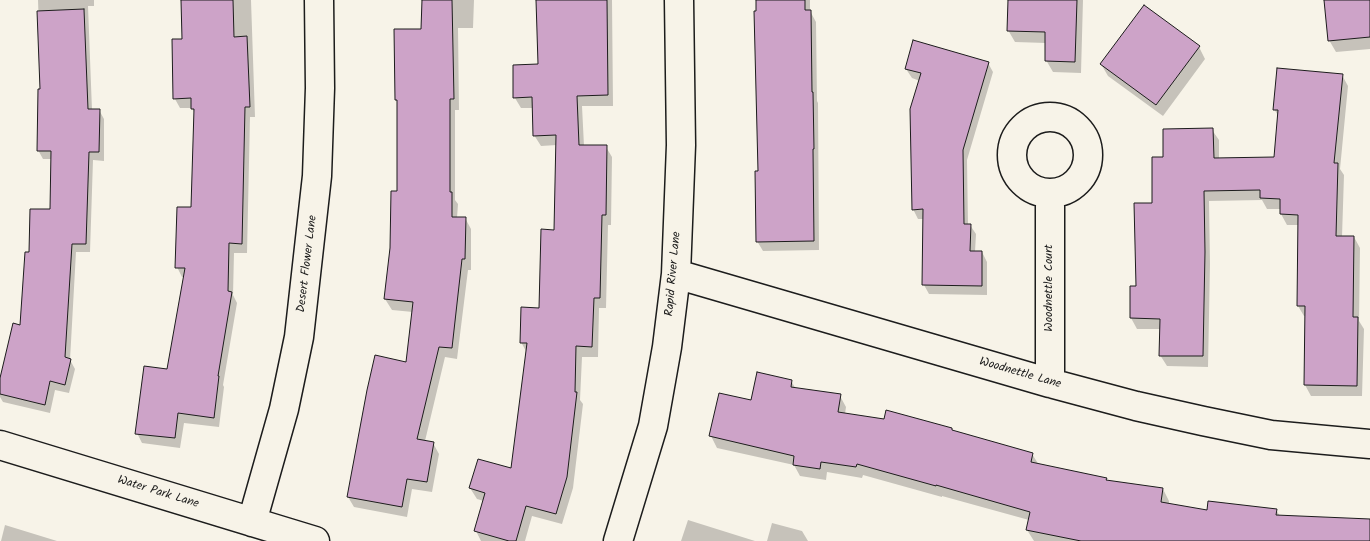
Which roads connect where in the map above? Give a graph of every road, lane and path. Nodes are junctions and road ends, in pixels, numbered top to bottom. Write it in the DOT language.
graph roads {
  1 [pos="319,0"];
  2 [pos="680,0"];
  3 [pos="1050,193"];
  4 [pos="676,274"];
  5 [pos="1050,383"];
  6 [pos="0,444"];
  7 [pos="1370,444"];
  8 [pos="252,522"];
  9 [pos="315,541"];
  10 [pos="618,541"];
  1 -- 8 [label="street, Desert Flower Lane"];
  2 -- 4 [label="street, Rapid River Lane"];
  3 -- 5 [label="street, Woodnettle Court"];
  4 -- 5 [label="street, Woodnettle Lane"];
  4 -- 10 [label="street, Rapid River Lane"];
  5 -- 7 [label="street, Woodnettle Lane"];
  6 -- 8 [label="street, Water Park Lane"];
  8 -- 9 [label="street, Water Park Lane"];
}
